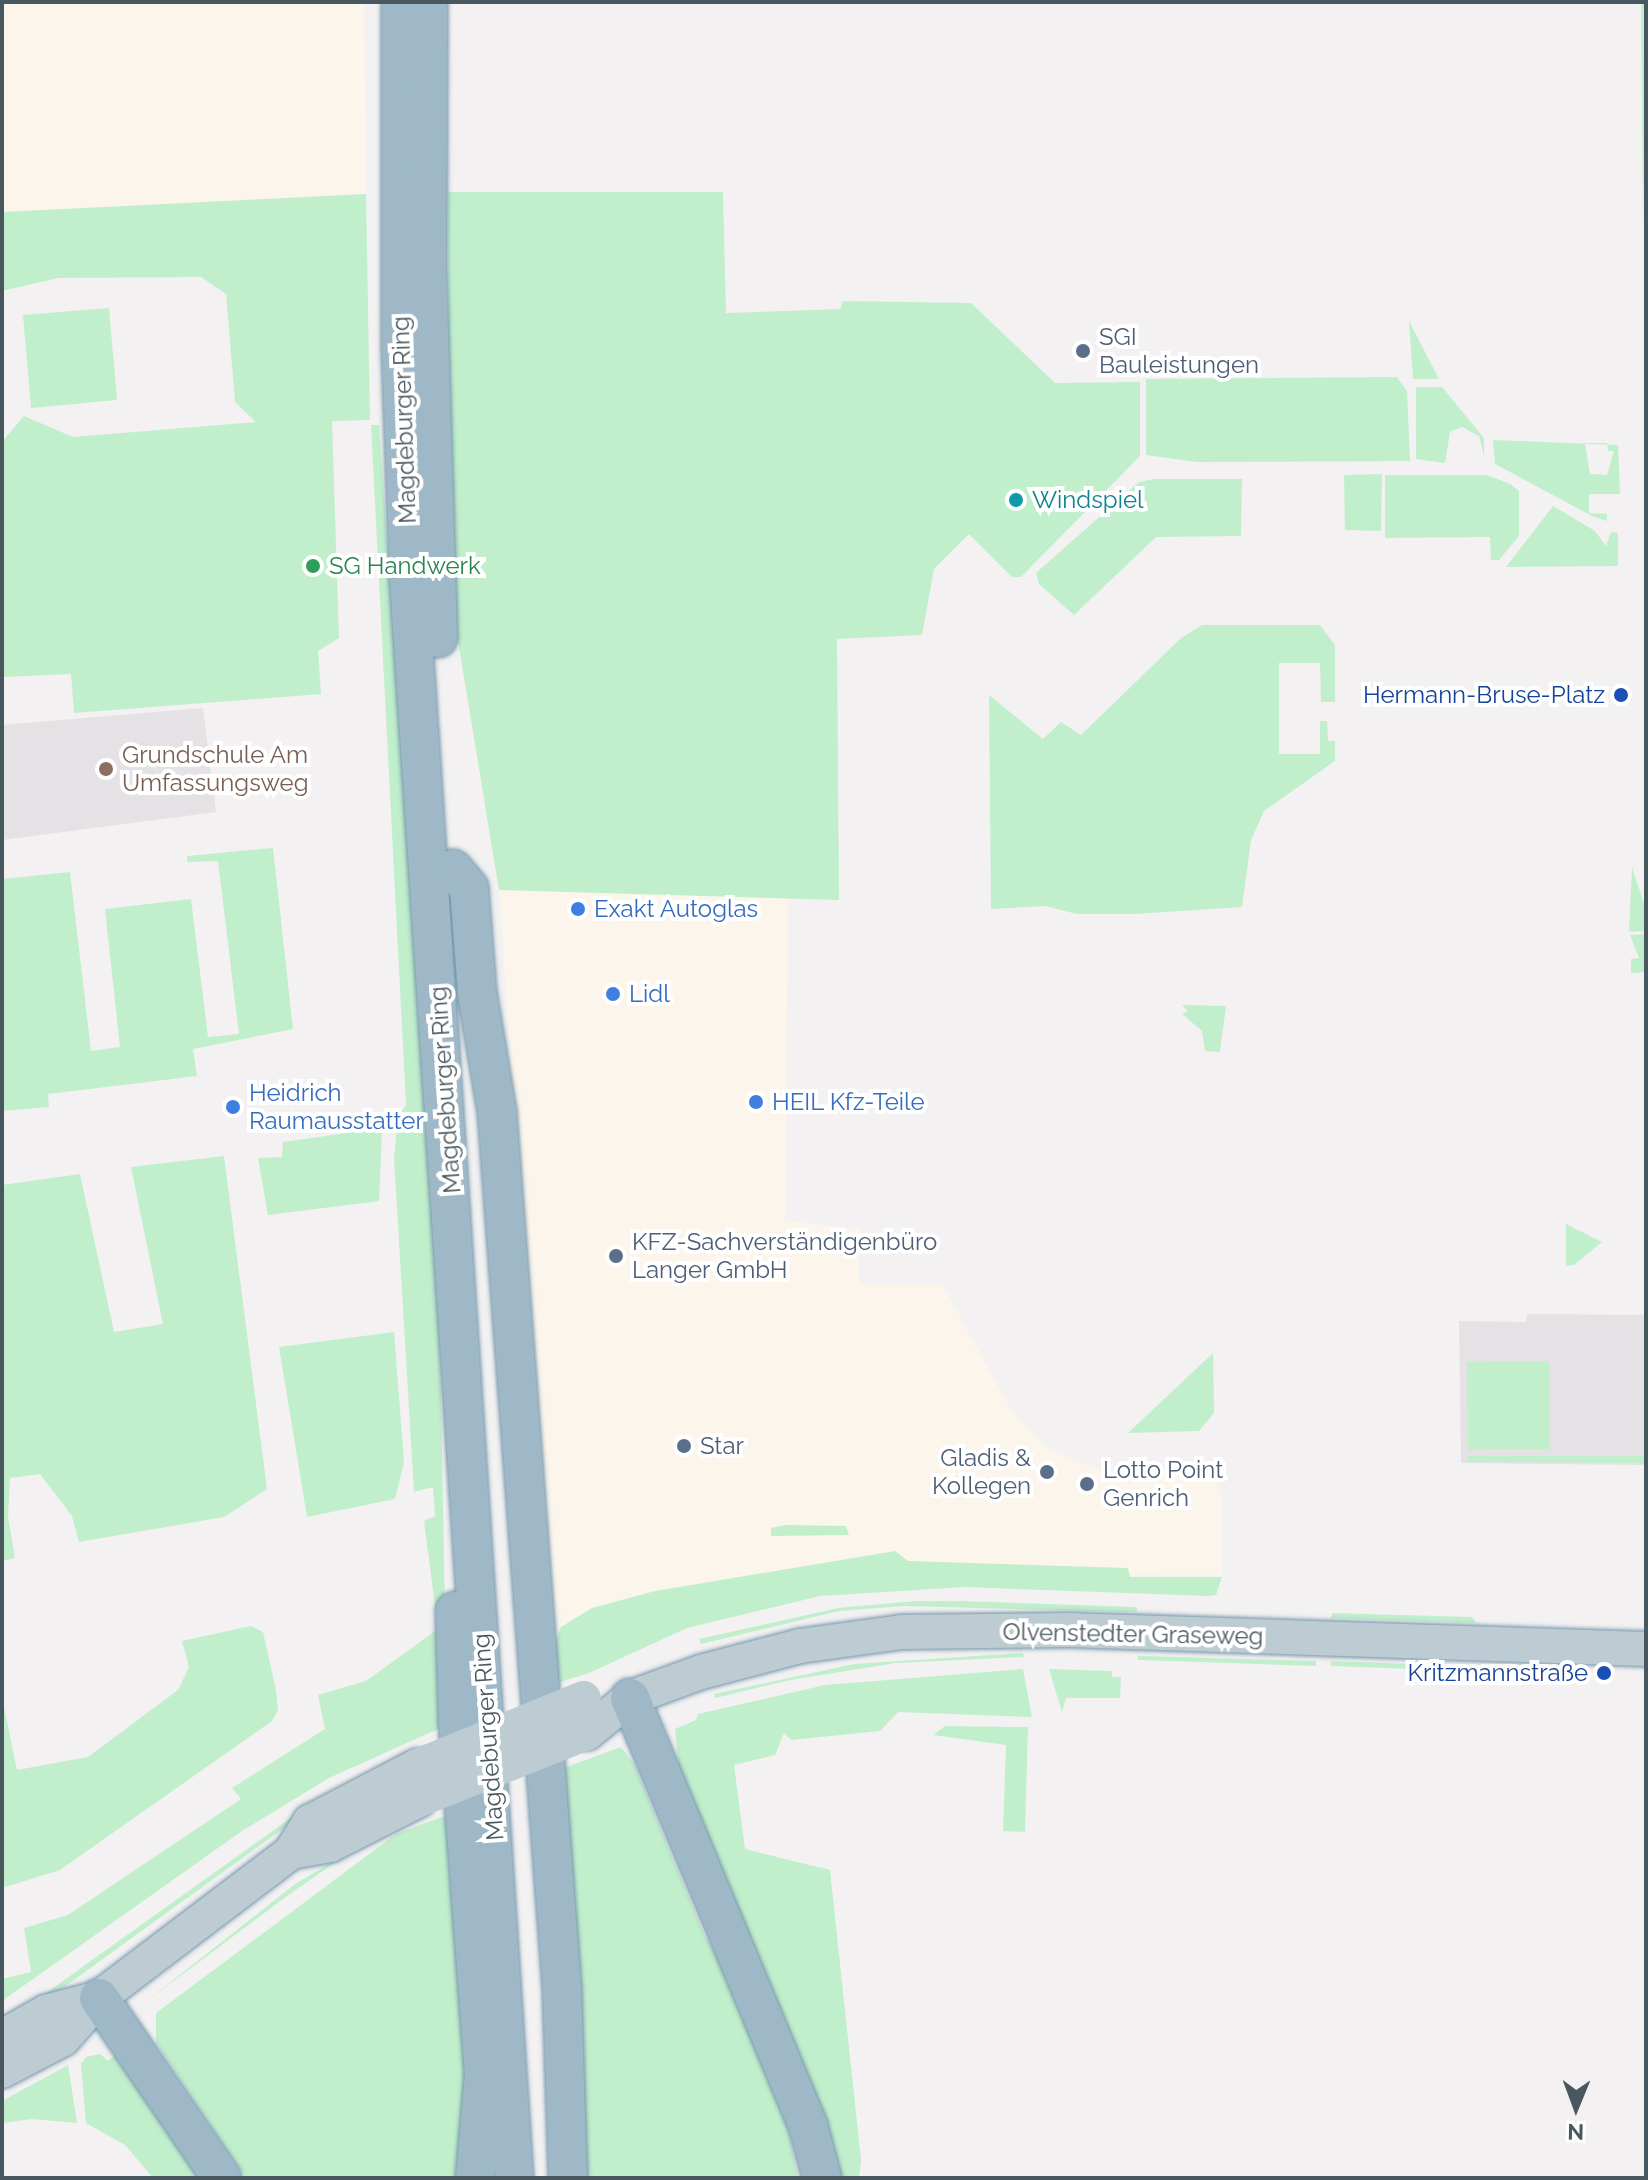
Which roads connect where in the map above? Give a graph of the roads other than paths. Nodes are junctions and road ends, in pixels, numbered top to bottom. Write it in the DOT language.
graph roads {
  1 [pos="382,2"];
  2 [pos="401,2"];
  3 [pos="428,2"];
  4 [pos="400,264"];
  5 [pos="470,1482"];
  6 [pos="1646,1649"];
  7 [pos="630,1698"];
  8 [pos="291,1852"];
  9 [pos="99,1998"];
  10 [pos="2,2037"];
  11 [pos="2,2071"];
  12 [pos="799,2108"];
  13 [pos="562,2176"];
  14 [pos="222,2178"];
  15 [pos="475,2178"];
  16 [pos="514,2178"];
  17 [pos="809,2178"];
  18 [pos="822,2178"];
  1 -- 4 [label="highway"];
  2 -- 4 [label="highway, Magdeburger Ring"];
  3 -- 13 [label="highway, Magdeburger Ring"];
  4 -- 5 [label="highway, Magdeburger Ring"];
  5 -- 15 [label="highway"];
  5 -- 16 [label="highway, Magdeburger Ring"];
  6 -- 7 [label="main road, Olvenstedter Graseweg"];
  7 -- 8 [label="main road, bridge"];
  7 -- 8 [label="main road, bridge"];
  7 -- 12 [label="highway"];
  8 -- 9 [label="main road"];
  9 -- 10 [label="main road"];
  9 -- 11 [label="main road"];
  9 -- 14 [label="highway"];
  12 -- 17 [label="highway"];
  12 -- 18 [label="highway"];
}
